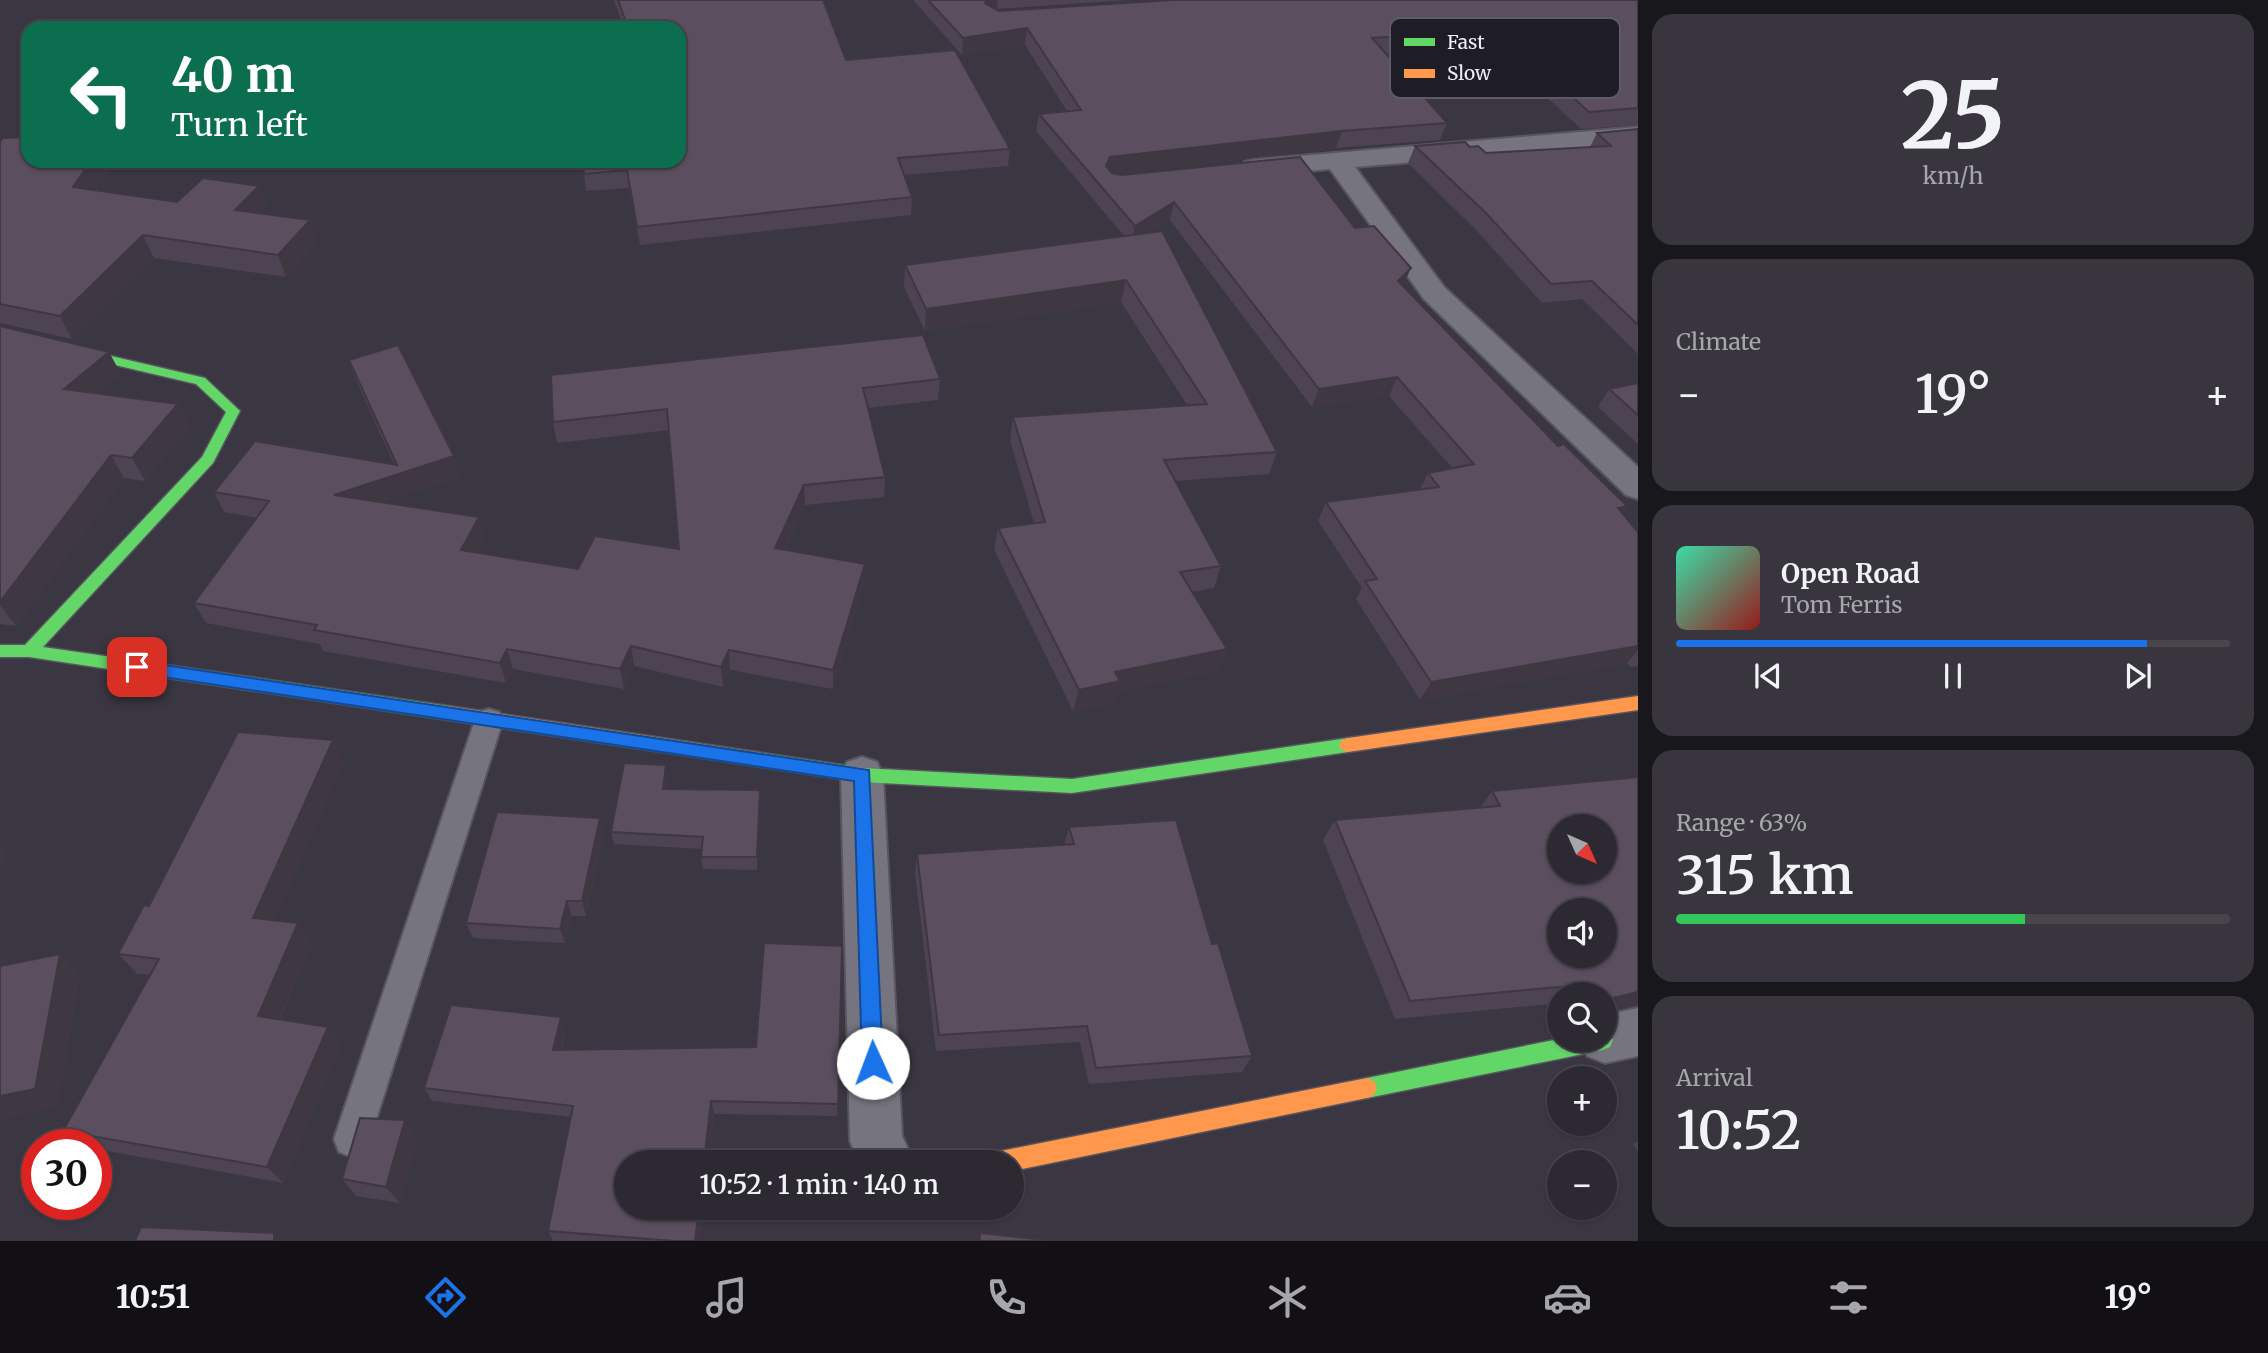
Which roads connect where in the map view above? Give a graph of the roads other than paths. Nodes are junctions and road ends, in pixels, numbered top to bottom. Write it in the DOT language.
graph roads {
  1 [pos="1638,135"];
  2 [pos="1336,159"];
  3 [pos="1227,171"];
  4 [pos="0,334"];
  5 [pos="1638,487"];
  6 [pos="0,651"];
  7 [pos="29,651"];
  8 [pos="1638,702"];
  9 [pos="489,720"];
  10 [pos="862,775"];
  11 [pos="1638,1032"];
  12 [pos="1617,1036"];
  13 [pos="1547,1051"];
  14 [pos="352,1139"];
  15 [pos="881,1150"];
  16 [pos="1024,1157"];
  1 -- 2 [label="street"];
  2 -- 3 [label="street"];
  2 -- 5 [label="street"];
  4 -- 7 [label="street"];
  6 -- 7 [label="street"];
  7 -- 9 [label="street"];
  8 -- 10 [label="street"];
  9 -- 10 [label="street"];
  9 -- 14 [label="lane"];
  10 -- 15 [label="street"];
  11 -- 12 [label="street"];
  13 -- 16 [label="street"];
}
